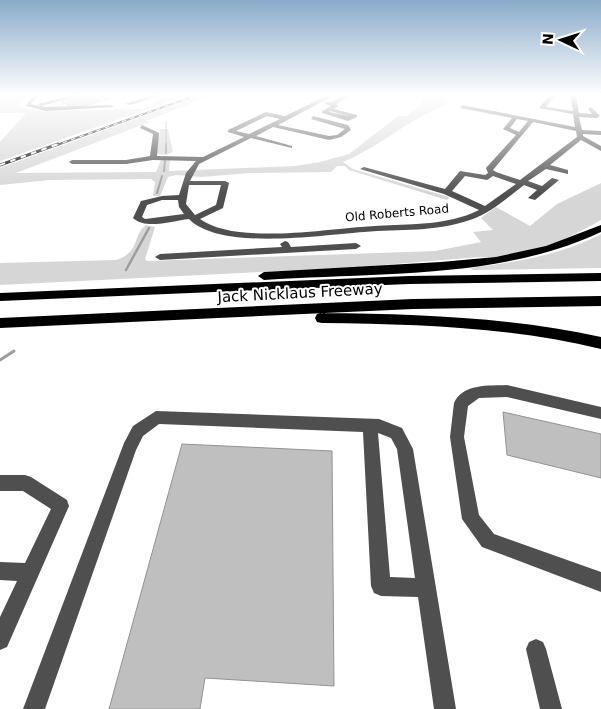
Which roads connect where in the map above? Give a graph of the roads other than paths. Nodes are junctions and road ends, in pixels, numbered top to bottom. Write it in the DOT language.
graph roads {
  1 [pos="145,128"];
  2 [pos="234,128"];
  3 [pos="265,128"];
  4 [pos="286,128"];
  5 [pos="348,128"];
  6 [pos="507,128"];
  7 [pos="525,128"];
  8 [pos="574,128"];
  9 [pos="582,128"];
  10 [pos="520,134"];
  11 [pos="248,136"];
  12 [pos="290,147"];
  13 [pos="601,149"];
  14 [pos="153,158"];
  15 [pos="203,159"];
  16 [pos="72,162"];
  17 [pos="573,165"];
  18 [pos="544,166"];
  19 [pos="364,169"];
  20 [pos="565,172"];
  21 [pos="492,173"];
  22 [pos="522,182"];
  23 [pos="186,183"];
  24 [pos="449,189"];
  25 [pos="543,189"];
  26 [pos="182,197"];
  27 [pos="532,198"];
  28 [pos="486,210"];
  29 [pos="191,218"];
  30 [pos="601,228"];
  31 [pos="284,234"];
  32 [pos="356,246"];
  33 [pos="288,250"];
  34 [pos="160,257"];
  35 [pos="601,277"];
  36 [pos="34,296"];
  37 [pos="0,297"];
  38 [pos="601,301"];
  39 [pos="181,314"];
  40 [pos="0,323"];
  41 [pos="601,342"];
  42 [pos="601,413"];
  43 [pos="370,426"];
  44 [pos="0,483"];
  45 [pos="0,571"];
  46 [pos="30,573"];
  47 [pos="601,582"];
  48 [pos="426,588"];
  49 [pos="0,640"];
  50 [pos="536,649"];
  51 [pos="34,709"];
  52 [pos="445,709"];
  53 [pos="551,709"];
  1 -- 14 [label="street"];
  2 -- 11 [label="street"];
  3 -- 11 [label="street"];
  4 -- 5 [label="street"];
  6 -- 10 [label="street"];
  7 -- 10 [label="street"];
  8 -- 18 [label="street, Old Roberts Road"];
  9 -- 13 [label="street"];
  10 -- 21 [label="street"];
  11 -- 12 [label="street"];
  11 -- 15 [label="street"];
  14 -- 15 [label="street"];
  14 -- 16 [label="street"];
  15 -- 23 [label="street"];
  17 -- 20 [label="street"];
  18 -- 20 [label="street"];
  18 -- 22 [label="street, Old Roberts Road"];
  19 -- 24 [label="street"];
  20 -- 25 [label="street"];
  21 -- 22 [label="street"];
  21 -- 24 [label="street"];
  22 -- 25 [label="street"];
  22 -- 28 [label="street, Old Roberts Road"];
  23 -- 26 [label="street"];
  23 -- 29 [label="street"];
  24 -- 28 [label="street"];
  25 -- 27 [label="street"];
  26 -- 29 [label="street"];
  26 -- 29 [label="street"];
  28 -- 31 [label="street, Old Roberts Road"];
  29 -- 31 [label="street, Old Roberts Road"];
  30 -- 36 [label="highway"];
  31 -- 33 [label="street"];
  32 -- 33 [label="street"];
  33 -- 34 [label="street"];
  35 -- 36 [label="highway, Jack Nicklaus Freeway"];
  36 -- 37 [label="highway, Jack Nicklaus Freeway"];
  38 -- 39 [label="highway, Jack Nicklaus Freeway"];
  39 -- 40 [label="highway, Jack Nicklaus Freeway"];
  39 -- 41 [label="highway"];
  42 -- 47 [label="street"];
  43 -- 48 [label="street"];
  43 -- 48 [label="street"];
  43 -- 51 [label="street"];
  44 -- 46 [label="street"];
  45 -- 46 [label="street"];
  46 -- 49 [label="street"];
  48 -- 52 [label="street"];
  50 -- 53 [label="street"];
}
